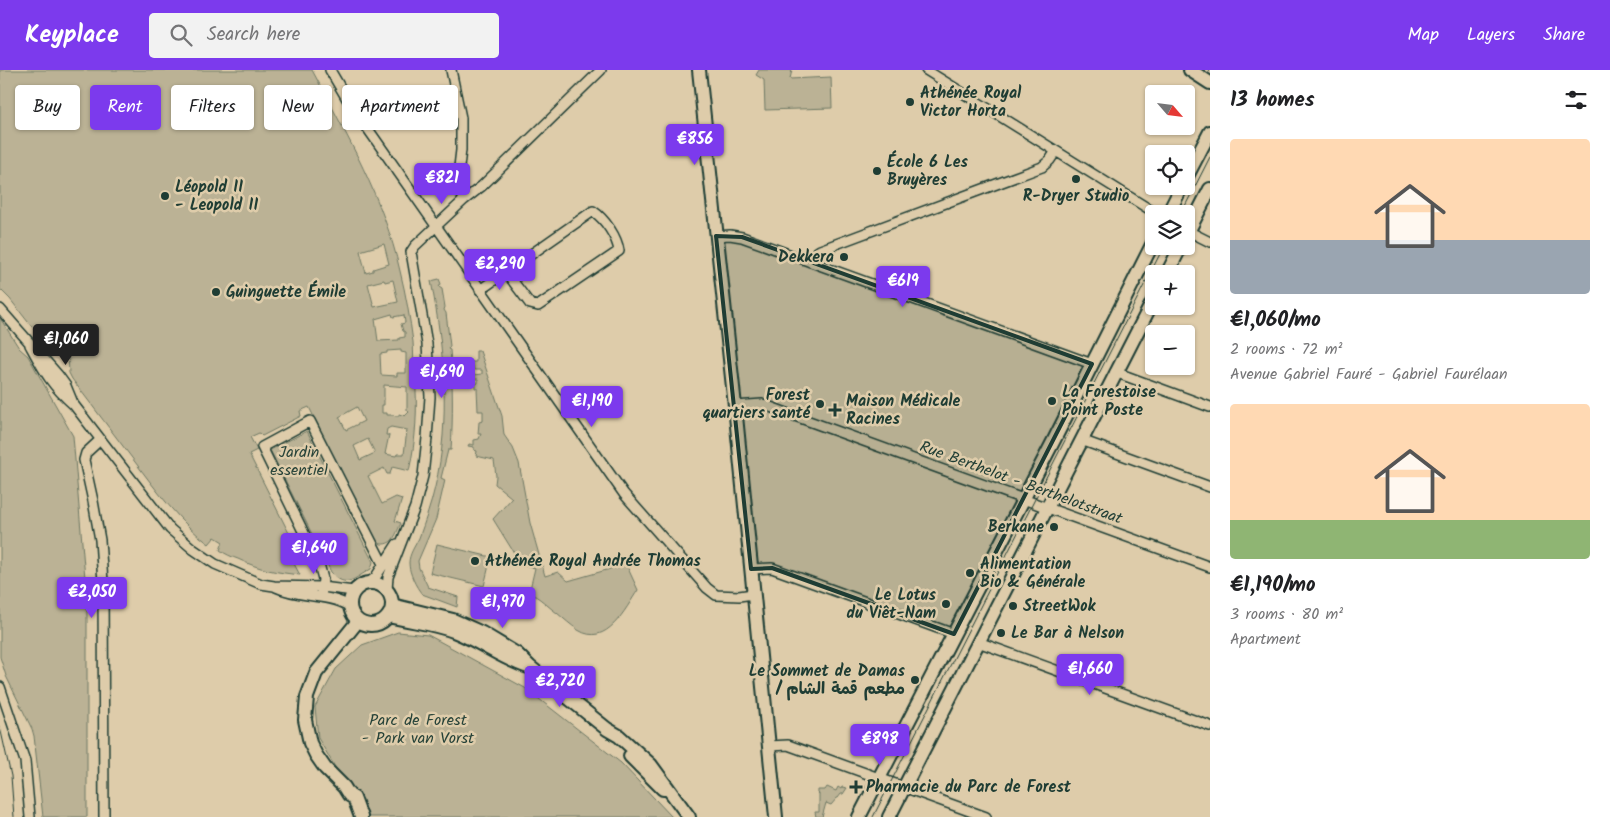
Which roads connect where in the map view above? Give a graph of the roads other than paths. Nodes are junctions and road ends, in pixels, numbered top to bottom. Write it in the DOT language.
graph roads {
  1 [pos="330,70"];
  2 [pos="451,70"];
  3 [pos="601,70"];
  4 [pos="926,70"];
  5 [pos="1190,70"];
  6 [pos="699,71"];
  7 [pos="1210,83"];
  8 [pos="1210,132"];
  9 [pos="1056,151"];
  10 [pos="1195,161"];
  11 [pos="1210,189"];
  12 [pos="464,200"];
  13 [pos="1145,207"];
  14 [pos="1195,218"];
  15 [pos="436,227"];
  16 [pos="716,236"];
  17 [pos="1195,236"];
  18 [pos="1210,242"];
  19 [pos="1147,255"];
  20 [pos="810,262"];
  21 [pos="506,272"];
  22 [pos="480,290"];
  23 [pos="0,309"];
  24 [pos="1146,315"];
  25 [pos="1092,364"];
  26 [pos="1116,372"];
  27 [pos="735,406"];
  28 [pos="1210,407"];
  29 [pos="100,440"];
  30 [pos="1081,440"];
  31 [pos="1210,487"];
  32 [pos="1022,500"];
  33 [pos="1046,508"];
  34 [pos="404,534"];
  35 [pos="383,564"];
  36 [pos="1210,567"];
  37 [pos="751,569"];
  38 [pos="368,583"];
  39 [pos="274,586"];
  40 [pos="322,587"];
  41 [pos="387,590"];
  42 [pos="354,591"];
  43 [pos="753,594"];
  44 [pos="321,597"];
  45 [pos="350,606"];
  46 [pos="390,611"];
  47 [pos="358,622"];
  48 [pos="954,634"];
  49 [pos="978,642"];
  50 [pos="0,687"];
  51 [pos="1210,726"];
  52 [pos="769,746"];
  53 [pos="879,778"];
  54 [pos="904,787"];
  55 [pos="349,795"];
  56 [pos="30,817"];
  57 [pos="104,817"];
  58 [pos="354,817"];
  59 [pos="361,817"];
  60 [pos="689,817"];
  61 [pos="776,817"];
  62 [pos="859,817"];
  63 [pos="889,817"];
  64 [pos="986,817"];
  1 -- 15 [label="street"];
  2 -- 12 [label="street"];
  3 -- 12 [label="street"];
  4 -- 9 [label="street"];
  5 -- 7 [label="main road"];
  6 -- 16 [label="main road"];
  8 -- 10 [label="main road"];
  9 -- 13 [label="street"];
  9 -- 20 [label="street"];
  11 -- 14 [label="main road"];
  12 -- 15 [label="street"];
  15 -- 22 [label="street"];
  15 -- 34 [label="street"];
  16 -- 20 [label="street"];
  16 -- 27 [label="main road"];
  17 -- 18 [label="street"];
  19 -- 25 [label="main road"];
  20 -- 25 [label="street"];
  21 -- 21 [label="street"];
  21 -- 22 [label="street"];
  22 -- 43 [label="street"];
  23 -- 29 [label="street"];
  24 -- 26 [label="main road"];
  25 -- 32 [label="main road"];
  26 -- 28 [label="street"];
  26 -- 30 [label="main road"];
  27 -- 32 [label="street, Rue Berthelot - Berthelotstraat"];
  27 -- 37 [label="main road"];
  29 -- 39 [label="street"];
  29 -- 57 [label="street"];
  30 -- 31 [label="street"];
  30 -- 33 [label="main road"];
  32 -- 33 [label="street, Rue Berthelot - Berthelotstraat"];
  32 -- 48 [label="main road"];
  33 -- 36 [label="street, Rue Berthelot - Berthelotstraat"];
  33 -- 49 [label="main road"];
  34 -- 35 [label="street"];
  34 -- 41 [label="street"];
  35 -- 38 [label="street"];
  35 -- 40 [label="street"];
  37 -- 43 [label="main road"];
  37 -- 48 [label="street"];
  38 -- 41 [label="main road"];
  38 -- 42 [label="main road"];
  39 -- 40 [label="street"];
  39 -- 44 [label="street"];
  40 -- 42 [label="street"];
  40 -- 44 [label="street"];
  41 -- 46 [label="main road"];
  42 -- 45 [label="main road"];
  43 -- 52 [label="main road"];
  44 -- 45 [label="street"];
  45 -- 47 [label="main road"];
  46 -- 47 [label="main road"];
  46 -- 60 [label="main road"];
  47 -- 55 [label="main road"];
  48 -- 53 [label="main road"];
  49 -- 51 [label="street"];
  49 -- 54 [label="main road"];
  50 -- 56 [label="street"];
  52 -- 53 [label="street"];
  52 -- 61 [label="main road"];
  53 -- 54 [label="street"];
  53 -- 62 [label="main road"];
  54 -- 63 [label="main road"];
  54 -- 64 [label="street"];
  55 -- 58 [label="main road"];
  55 -- 59 [label="main road"];
}
